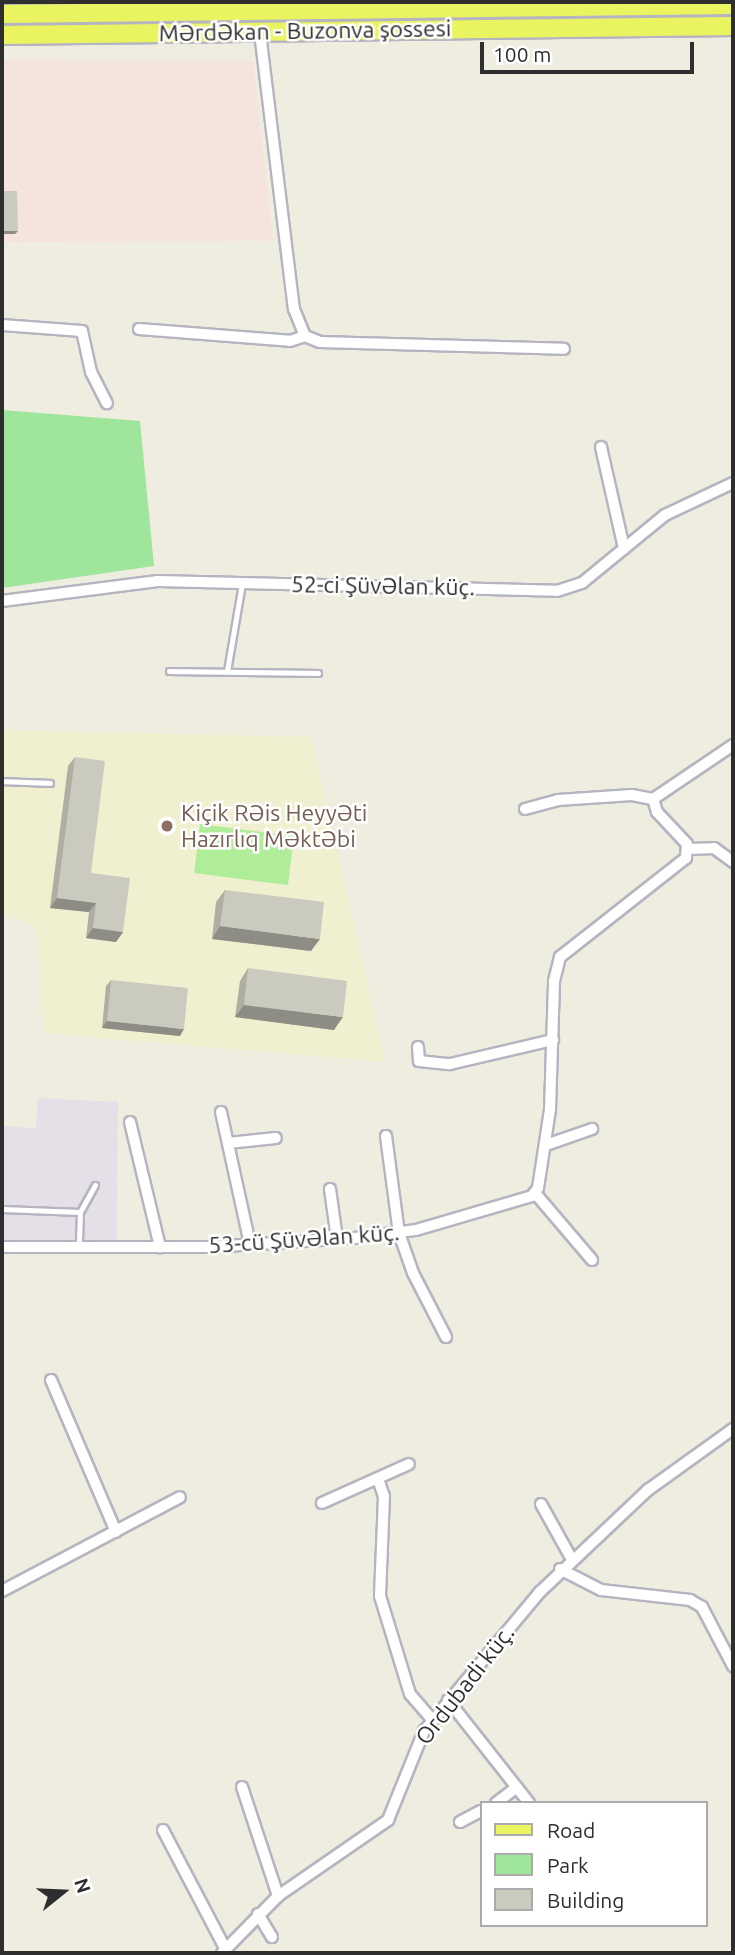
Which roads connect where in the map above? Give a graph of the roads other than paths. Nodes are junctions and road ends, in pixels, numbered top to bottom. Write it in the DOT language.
graph roads {
  1 [pos="601,4"];
  2 [pos="372,5"];
  3 [pos="733,5"];
  4 [pos="284,6"];
  5 [pos="57,8"];
  6 [pos="2,14"];
  7 [pos="733,26"];
  8 [pos="260,33"];
  9 [pos="2,35"];
  10 [pos="2,325"];
  11 [pos="139,329"];
  12 [pos="305,337"];
  13 [pos="564,348"];
  14 [pos="107,403"];
  15 [pos="601,447"];
  16 [pos="733,483"];
  17 [pos="624,548"];
  18 [pos="242,583"];
  19 [pos="2,601"];
  20 [pos="169,671"];
  21 [pos="227,671"];
  22 [pos="318,673"];
  23 [pos="733,745"];
  24 [pos="2,781"];
  25 [pos="50,783"];
  26 [pos="653,799"];
  27 [pos="525,809"];
  28 [pos="689,849"];
  29 [pos="733,862"];
  30 [pos="553,1040"];
  31 [pos="418,1047"];
  32 [pos="221,1112"];
  33 [pos="130,1122"];
  34 [pos="592,1129"];
  35 [pos="386,1136"];
  36 [pos="276,1138"];
  37 [pos="228,1143"];
  38 [pos="546,1145"];
  39 [pos="95,1185"];
  40 [pos="330,1189"];
  41 [pos="535,1193"];
  42 [pos="2,1209"];
  43 [pos="80,1212"];
  44 [pos="399,1233"];
  45 [pos="337,1239"];
  46 [pos="250,1244"];
  47 [pos="79,1246"];
  48 [pos="2,1247"];
  49 [pos="160,1247"];
  50 [pos="592,1260"];
  51 [pos="446,1338"];
  52 [pos="51,1380"];
  53 [pos="733,1429"];
  54 [pos="409,1464"];
  55 [pos="378,1479"];
  56 [pos="180,1497"];
  57 [pos="322,1503"];
  58 [pos="541,1504"];
  59 [pos="116,1532"];
  60 [pos="571,1558"];
  61 [pos="560,1569"];
  62 [pos="2,1591"];
  63 [pos="733,1666"];
  64 [pos="448,1700"];
  65 [pos="432,1719"];
  66 [pos="242,1787"];
  67 [pos="517,1787"];
  68 [pos="499,1801"];
  69 [pos="528,1801"];
  70 [pos="480,1812"];
  71 [pos="460,1822"];
  72 [pos="163,1830"];
  73 [pos="278,1896"];
  74 [pos="258,1914"];
  75 [pos="272,1937"];
  76 [pos="224,1951"];
  1 -- 2 [label="main road"];
  1 -- 3 [label="main road"];
  2 -- 4 [label="main road"];
  4 -- 5 [label="main road"];
  5 -- 6 [label="main road"];
  7 -- 8 [label="main road, Mərdəkan - Buzonva şossesi"];
  8 -- 9 [label="main road, Mərdəkan - Buzonva şossesi"];
  8 -- 12 [label="street"];
  10 -- 14 [label="street"];
  11 -- 12 [label="street"];
  12 -- 13 [label="street"];
  15 -- 17 [label="street"];
  16 -- 17 [label="street, 52-ci Şüvəlan küç."];
  17 -- 18 [label="street, 52-ci Şüvəlan küç."];
  18 -- 19 [label="street, 52-ci Şüvəlan küç."];
  18 -- 21 [label="lane"];
  20 -- 21 [label="lane"];
  21 -- 22 [label="lane"];
  23 -- 26 [label="street"];
  24 -- 25 [label="lane"];
  26 -- 27 [label="street"];
  26 -- 28 [label="street"];
  28 -- 29 [label="street"];
  28 -- 30 [label="street"];
  30 -- 31 [label="street"];
  30 -- 38 [label="street"];
  32 -- 37 [label="street"];
  33 -- 49 [label="street"];
  34 -- 38 [label="street"];
  35 -- 44 [label="street"];
  36 -- 37 [label="street"];
  37 -- 46 [label="street"];
  38 -- 41 [label="street"];
  39 -- 43 [label="lane"];
  40 -- 45 [label="street"];
  41 -- 44 [label="street, 53-cü Şüvəlan küç."];
  41 -- 50 [label="street"];
  42 -- 43 [label="lane"];
  43 -- 47 [label="lane"];
  44 -- 45 [label="street, 53-cü Şüvəlan küç."];
  44 -- 51 [label="street"];
  45 -- 46 [label="street, 53-cü Şüvəlan küç."];
  46 -- 49 [label="street, 53-cü Şüvəlan küç."];
  47 -- 48 [label="street, 53-cü Şüvəlan küç."];
  47 -- 49 [label="street, 53-cü Şüvəlan küç."];
  52 -- 59 [label="street"];
  53 -- 60 [label="street, Ordubadi küç."];
  54 -- 55 [label="street"];
  55 -- 57 [label="street"];
  55 -- 65 [label="street"];
  56 -- 59 [label="street"];
  58 -- 60 [label="street"];
  59 -- 62 [label="street"];
  60 -- 61 [label="street, Ordubadi küç."];
  61 -- 63 [label="street"];
  61 -- 64 [label="street, Ordubadi küç."];
  64 -- 65 [label="street, Ordubadi küç."];
  64 -- 67 [label="street"];
  65 -- 73 [label="street, Ordubadi küç."];
  66 -- 73 [label="street"];
  67 -- 68 [label="street"];
  67 -- 69 [label="street"];
  70 -- 71 [label="street"];
  72 -- 76 [label="street"];
  73 -- 74 [label="street, Ordubadi küç."];
  74 -- 75 [label="street"];
  74 -- 76 [label="street, Ordubadi küç."];
}
